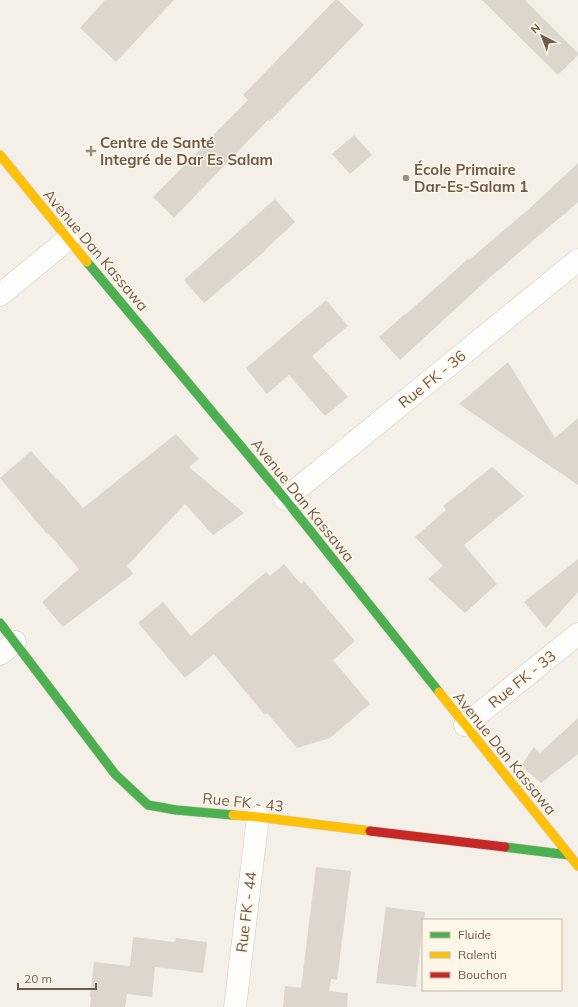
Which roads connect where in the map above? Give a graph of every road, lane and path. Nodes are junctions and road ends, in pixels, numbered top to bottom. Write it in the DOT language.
graph roads {
  1 [pos="0,155"];
  2 [pos="68,239"];
  3 [pos="578,260"];
  4 [pos="0,295"];
  5 [pos="285,499"];
  6 [pos="0,623"];
  7 [pos="578,634"];
  8 [pos="8,648"];
  9 [pos="465,725"];
  10 [pos="258,817"];
  11 [pos="569,855"];
  12 [pos="578,866"];
  13 [pos="235,1007"];
  1 -- 2 [label="street, Avenue Dan Kassawa"];
  2 -- 4 [label="street"];
  2 -- 5 [label="street, Avenue Dan Kassawa"];
  3 -- 5 [label="street, Rue FK - 36"];
  5 -- 9 [label="street, Avenue Dan Kassawa"];
  6 -- 8 [label="street, Rue FK - 43"];
  7 -- 9 [label="street, Rue FK - 33"];
  8 -- 10 [label="street, Rue FK - 43"];
  9 -- 11 [label="street, Avenue Dan Kassawa"];
  10 -- 11 [label="street, Rue FK - 43"];
  10 -- 13 [label="street, Rue FK - 44"];
  11 -- 12 [label="street, Avenue Dan Kassawa"];
}
